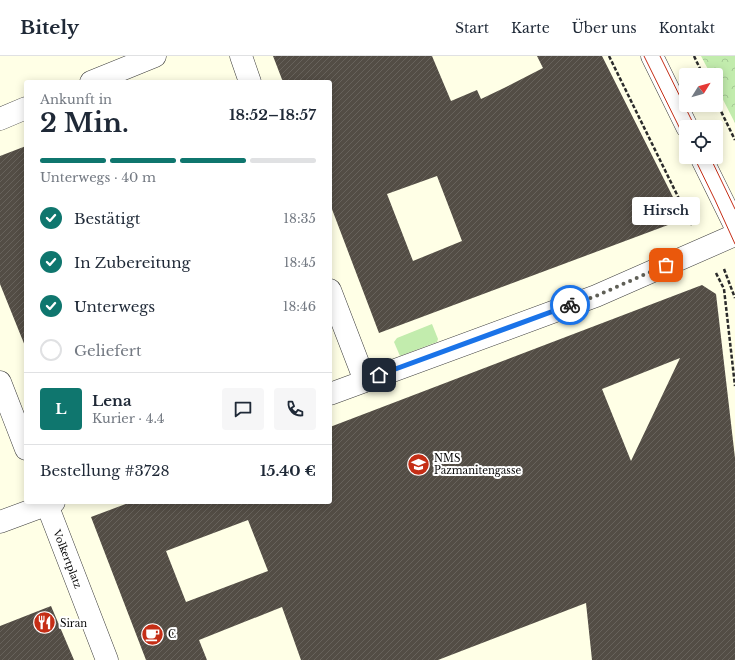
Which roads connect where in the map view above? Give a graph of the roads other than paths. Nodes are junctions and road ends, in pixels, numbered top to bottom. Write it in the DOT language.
graph roads {
  1 [pos="155,56"];
  2 [pos="241,56"];
  3 [pos="652,56"];
  4 [pos="96,80"];
  5 [pos="249,80"];
  6 [pos="24,109"];
  7 [pos="0,119"];
  8 [pos="684,120"];
  9 [pos="704,164"];
  10 [pos="735,226"];
  11 [pos="735,236"];
  12 [pos="332,295"];
  13 [pos="365,381"];
  14 [pos="0,382"];
  15 [pos="332,393"];
  16 [pos="24,444"];
  17 [pos="46,504"];
  18 [pos="49,504"];
  19 [pos="0,522"];
  20 [pos="107,660"];
  1 -- 4 [label="street"];
  2 -- 5 [label="street"];
  3 -- 8 [label="street"];
  6 -- 7 [label="street"];
  9 -- 10 [label="street"];
  11 -- 13 [label="street"];
  12 -- 13 [label="street"];
  13 -- 15 [label="street"];
  14 -- 16 [label="street"];
  17 -- 19 [label="street, Volkertplatz"];
  18 -- 20 [label="street, Volkertplatz"];
}
